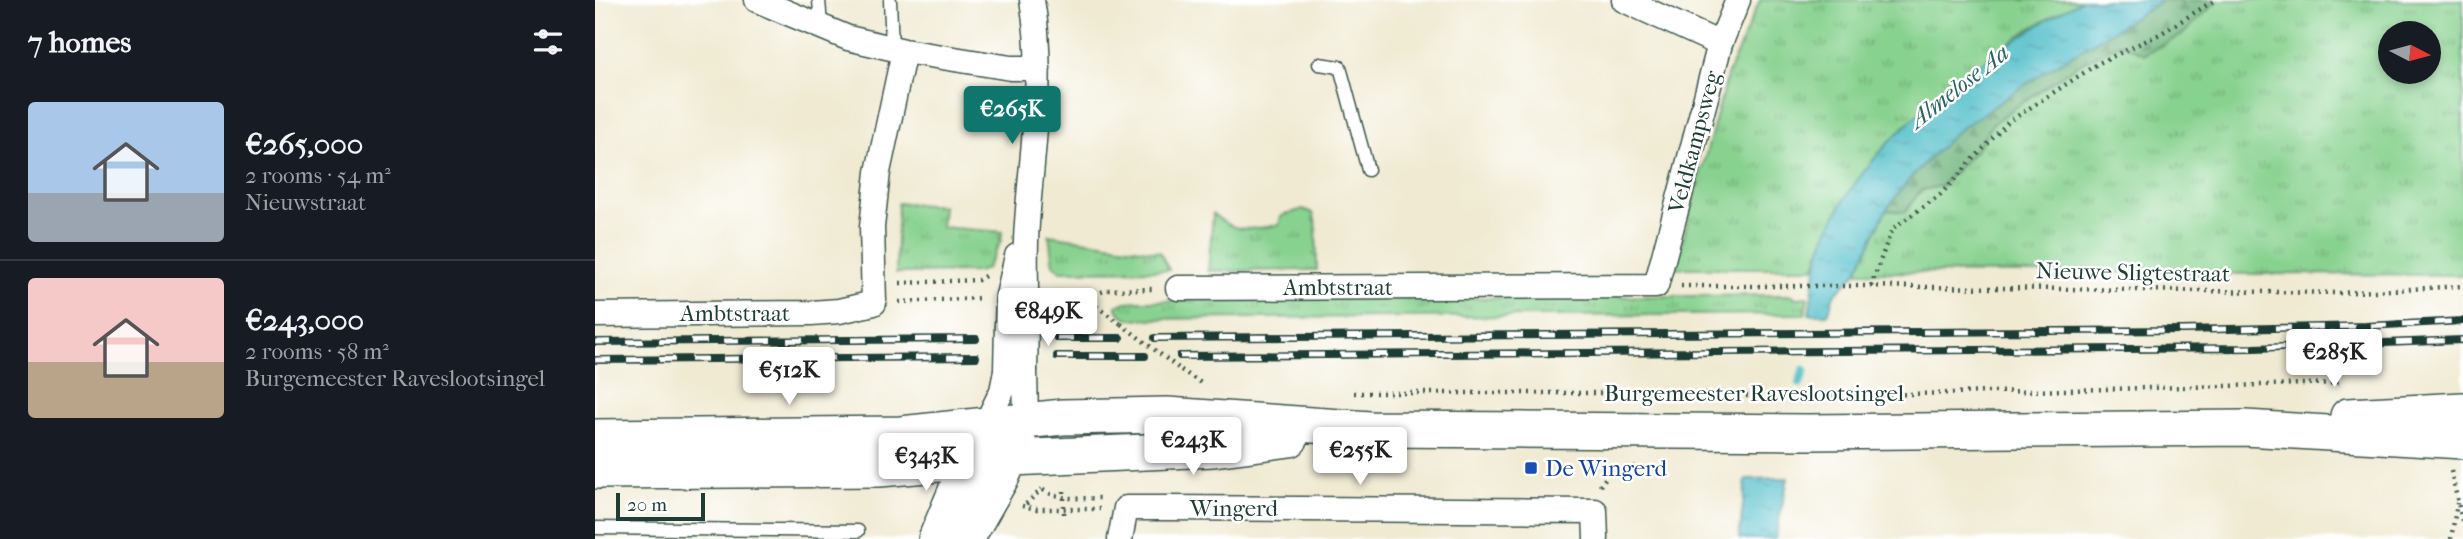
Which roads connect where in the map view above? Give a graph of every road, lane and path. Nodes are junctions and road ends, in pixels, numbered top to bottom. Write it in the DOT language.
graph roads {
  1 [pos="757,0"];
  2 [pos="819,0"];
  3 [pos="890,0"];
  4 [pos="1032,0"];
  5 [pos="1624,0"];
  6 [pos="1738,0"];
  7 [pos="2215,0"];
  8 [pos="821,26"];
  9 [pos="1720,44"];
  10 [pos="898,49"];
  11 [pos="1319,64"];
  12 [pos="1038,68"];
  13 [pos="1368,170"];
  14 [pos="990,273"];
  15 [pos="1656,286"];
  16 [pos="1871,286"];
  17 [pos="2463,286"];
  18 [pos="1178,288"];
  19 [pos="874,293"];
  20 [pos="1017,297"];
  21 [pos="1084,298"];
  22 [pos="595,314"];
  23 [pos="1016,371"];
  24 [pos="2347,383"];
  25 [pos="1204,385"];
  26 [pos="1353,393"];
  27 [pos="1753,397"];
  28 [pos="1823,397"];
  29 [pos="2463,410"];
  30 [pos="1025,421"];
  31 [pos="985,426"];
  32 [pos="2209,428"];
  33 [pos="1370,429"];
  34 [pos="922,432"];
  35 [pos="595,436"];
  36 [pos="2463,440"];
  37 [pos="1011,458"];
  38 [pos="967,460"];
  39 [pos="595,471"];
  40 [pos="1042,489"];
  41 [pos="1064,491"];
  42 [pos="1064,498"];
  43 [pos="1023,507"];
  44 [pos="1126,508"];
  45 [pos="1064,512"];
  46 [pos="2463,525"];
  47 [pos="595,527"];
  48 [pos="858,531"];
  49 [pos="957,537"];
  50 [pos="1120,539"];
  51 [pos="1596,539"];
  52 [pos="2451,539"];
  1 -- 8 [label="street"];
  2 -- 8 [label="lane"];
  3 -- 10 [label="lane"];
  4 -- 12 [label="street"];
  5 -- 9 [label="street"];
  6 -- 9 [label="street, Veldkampsweg"];
  7 -- 16 [label="path"];
  8 -- 10 [label="street"];
  9 -- 15 [label="street, Veldkampsweg"];
  10 -- 12 [label="street"];
  10 -- 19 [label="street"];
  11 -- 13 [label="lane"];
  12 -- 20 [label="street"];
  14 -- 19 [label="path"];
  15 -- 16 [label="path, Nieuwe Sligtestraat"];
  15 -- 18 [label="street, Ambtstraat"];
  16 -- 17 [label="path, Nieuwe Sligtestraat"];
  18 -- 21 [label="path"];
  19 -- 20 [label="path"];
  19 -- 22 [label="street, Ambtstraat"];
  20 -- 21 [label="path"];
  20 -- 23 [label="street, bridge"];
  21 -- 25 [label="path, bridge"];
  23 -- 30 [label="street"];
  23 -- 31 [label="street"];
  24 -- 28 [label="path, Burgemeester Raveslootsingel"];
  26 -- 27 [label="path, Burgemeester Raveslootsingel"];
  29 -- 32 [label="main road, Burgemeester Raveslootsingel"];
  30 -- 31 [label="main road, Burgemeester Raveslootsingel"];
  30 -- 33 [label="main road, Burgemeester Raveslootsingel"];
  30 -- 37 [label="main road"];
  31 -- 34 [label="main road, Burgemeester Raveslootsingel"];
  31 -- 38 [label="main road"];
  32 -- 33 [label="main road, Burgemeester Raveslootsingel"];
  32 -- 36 [label="main road, Burgemeester Raveslootsingel"];
  33 -- 37 [label="main road, Burgemeester Raveslootsingel"];
  34 -- 35 [label="main road, Burgemeester Raveslootsingel"];
  34 -- 38 [label="main road, Burgemeester Raveslootsingel"];
  37 -- 38 [label="main road, Burgemeester Raveslootsingel"];
  37 -- 49 [label="main road"];
  38 -- 39 [label="main road, Burgemeester Raveslootsingel"];
  38 -- 49 [label="main road"];
  40 -- 42 [label="path"];
  41 -- 42 [label="path"];
  42 -- 44 [label="path"];
  42 -- 45 [label="path"];
  43 -- 45 [label="path"];
  44 -- 45 [label="path"];
  44 -- 50 [label="street"];
  44 -- 51 [label="street, Wingerd"];
  46 -- 52 [label="path"];
  47 -- 48 [label="lane"];
}
